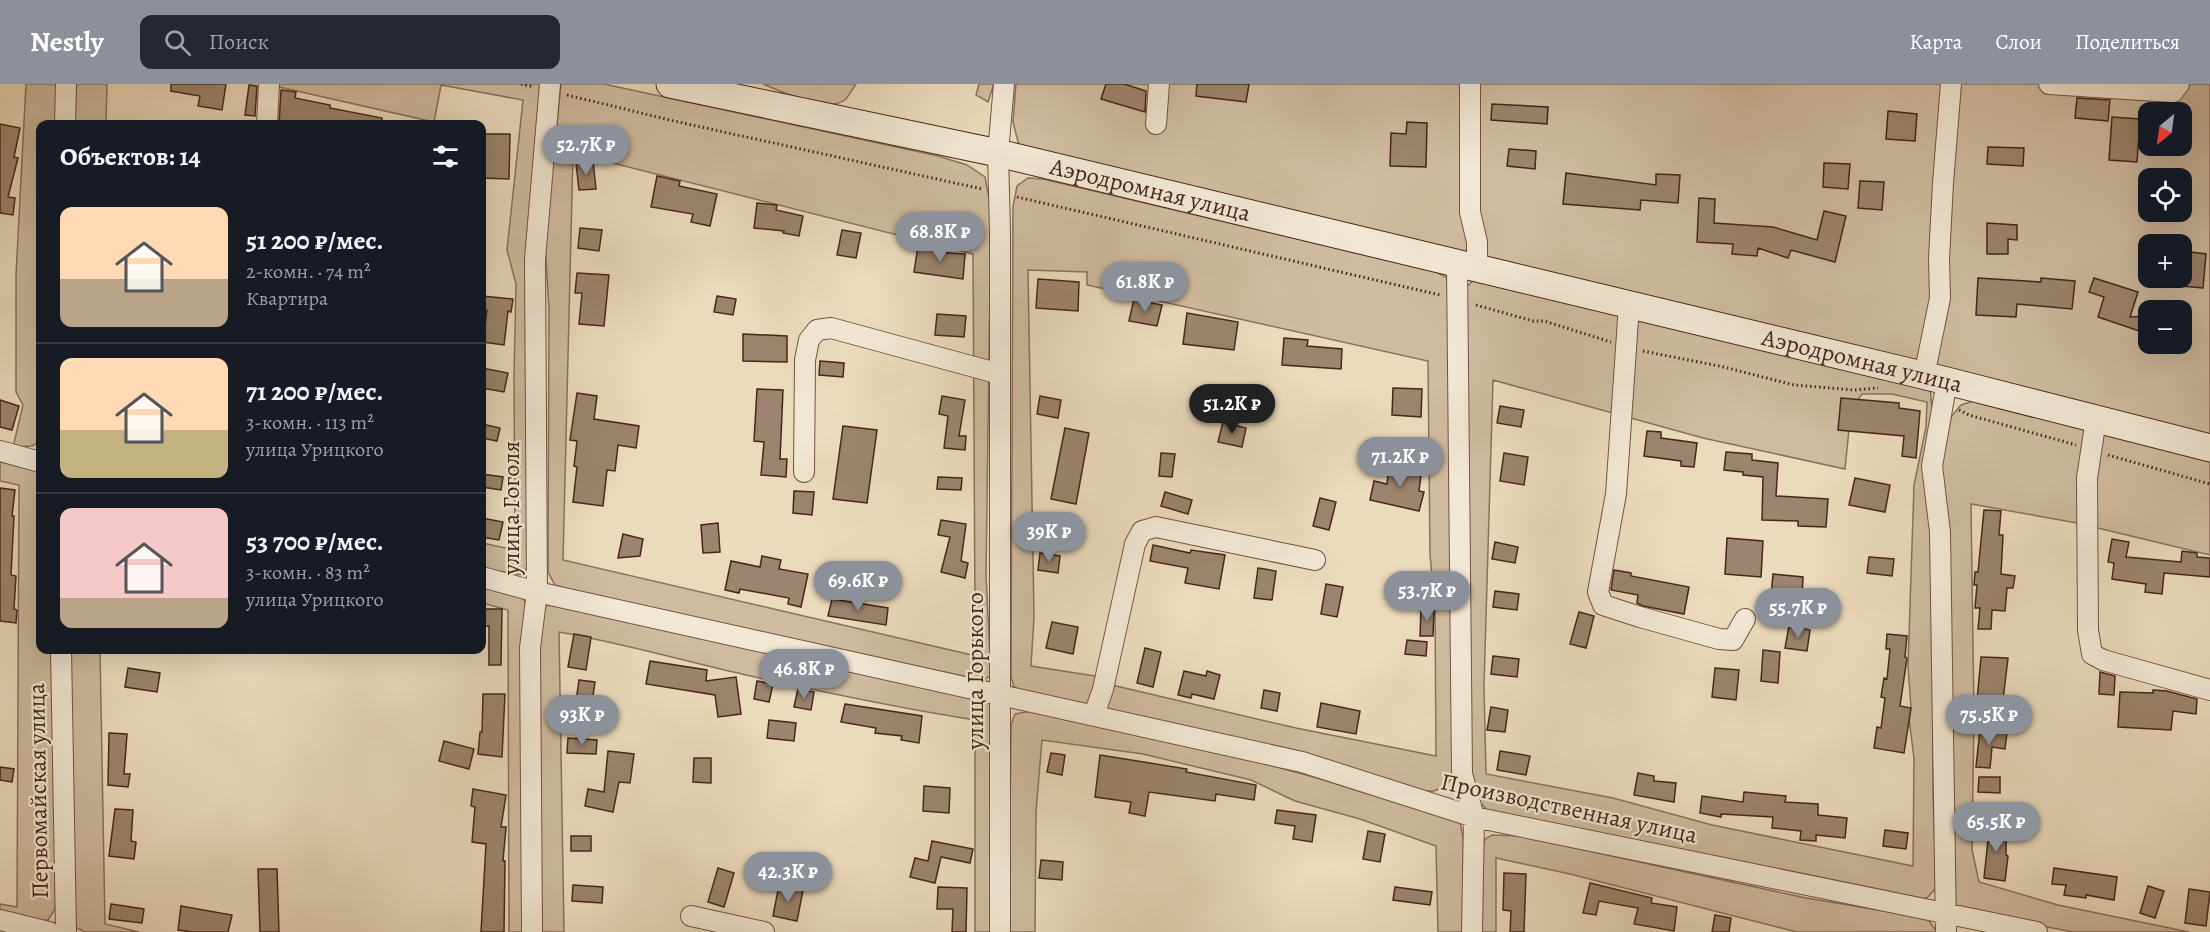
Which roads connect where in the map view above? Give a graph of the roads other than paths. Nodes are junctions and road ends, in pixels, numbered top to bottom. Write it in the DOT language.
graph roads {
  1 [pos="66,84"];
  2 [pos="269,84"];
  3 [pos="670,84"];
  4 [pos="1004,84"];
  5 [pos="1159,84"];
  6 [pos="1470,84"];
  7 [pos="1951,84"];
  8 [pos="2049,84"];
  9 [pos="2179,84"];
  10 [pos="550,87"];
  11 [pos="65,120"];
  12 [pos="267,120"];
  13 [pos="1156,124"];
  14 [pos="998,153"];
  15 [pos="1467,266"];
  16 [pos="1629,305"];
  17 [pos="1000,374"];
  18 [pos="1938,386"];
  19 [pos="2096,419"];
  20 [pos="2210,448"];
  21 [pos="0,450"];
  22 [pos="36,461"];
  23 [pos="804,471"];
  24 [pos="1315,560"];
  25 [pos="486,578"];
  26 [pos="537,592"];
  27 [pos="1745,619"];
  28 [pos="62,654"];
  29 [pos="2210,690"];
  30 [pos="1002,695"];
  31 [pos="1095,715"];
  32 [pos="1474,817"];
  33 [pos="690,916"];
  34 [pos="0,920"];
  35 [pos="1946,922"];
  36 [pos="48,932"];
  37 [pos="66,932"];
  38 [pos="532,932"];
  39 [pos="764,932"];
  40 [pos="1000,932"];
  41 [pos="1472,932"];
  42 [pos="2037,932"];
  1 -- 11 [label="street"];
  2 -- 12 [label="street"];
  3 -- 14 [label="street, Аэродромная улица"];
  4 -- 14 [label="street, улица Горького"];
  5 -- 13 [label="street"];
  6 -- 15 [label="street"];
  7 -- 18 [label="street"];
  8 -- 9 [label="street"];
  10 -- 26 [label="street, улица Гоголя"];
  14 -- 15 [label="street, Аэродромная улица"];
  14 -- 17 [label="street, улица Горького"];
  15 -- 16 [label="street, Аэродромная улица"];
  15 -- 32 [label="street"];
  16 -- 18 [label="street, Аэродромная улица"];
  16 -- 27 [label="street"];
  17 -- 23 [label="street"];
  17 -- 30 [label="street, улица Горького"];
  18 -- 19 [label="street, Аэродромная улица"];
  18 -- 35 [label="street"];
  19 -- 20 [label="street, Аэродромная улица"];
  19 -- 29 [label="street"];
  21 -- 22 [label="street"];
  24 -- 31 [label="street"];
  25 -- 26 [label="street, Производственная улица"];
  26 -- 30 [label="street, Производственная улица"];
  26 -- 38 [label="street, улица Гоголя"];
  28 -- 37 [label="street, Первомайская улица"];
  30 -- 31 [label="street, Производственная улица"];
  30 -- 40 [label="street, улица Горького"];
  31 -- 32 [label="street, Производственная улица"];
  32 -- 35 [label="street, Производственная улица"];
  32 -- 41 [label="street"];
  33 -- 39 [label="street"];
  34 -- 36 [label="street"];
  35 -- 42 [label="street, Производственная улица"];
}
